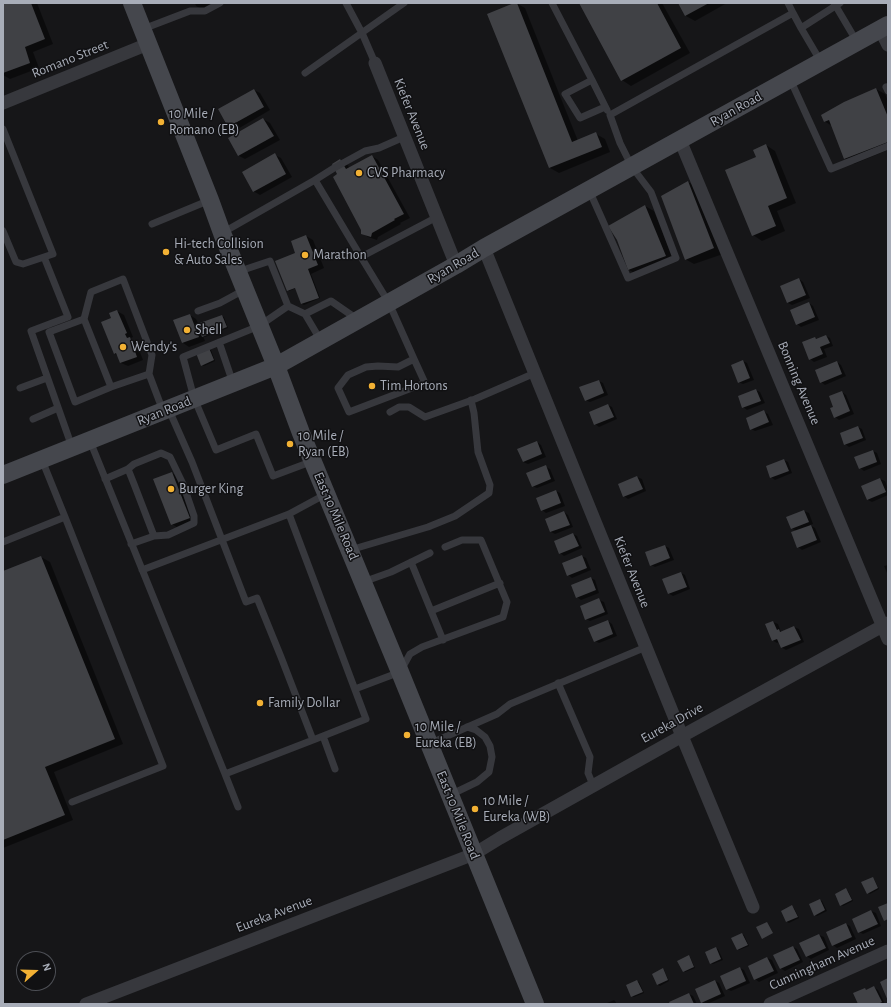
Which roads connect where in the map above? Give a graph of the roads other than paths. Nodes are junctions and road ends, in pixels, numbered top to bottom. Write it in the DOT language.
graph roads {
  1 [pos="132,3"];
  2 [pos="220,3"];
  3 [pos="346,3"];
  4 [pos="404,3"];
  5 [pos="552,3"];
  6 [pos="788,3"];
  7 [pos="836,4"];
  8 [pos="793,12"];
  9 [pos="884,27"];
  10 [pos="801,28"];
  11 [pos="362,33"];
  12 [pos="146,36"];
  13 [pos="857,42"];
  14 [pos="888,45"];
  15 [pos="821,62"];
  16 [pos="375,63"];
  17 [pos="305,73"];
  18 [pos="790,79"];
  19 [pos="592,80"];
  20 [pos="3,103"];
  21 [pos="605,107"];
  22 [pos="610,115"];
  23 [pos="3,129"];
  24 [pos="404,137"];
  25 [pos="680,140"];
  26 [pos="888,146"];
  27 [pos="632,166"];
  28 [pos="315,180"];
  29 [pos="589,190"];
  30 [pos="210,200"];
  31 [pos="437,217"];
  32 [pos="152,224"];
  33 [pos="3,230"];
  34 [pos="222,234"];
  35 [pos="484,248"];
  36 [pos="44,257"];
  37 [pos="361,258"];
  38 [pos="456,265"];
  39 [pos="237,272"];
  40 [pos="244,290"];
  41 [pos="389,303"];
  42 [pos="288,306"];
  43 [pos="198,312"];
  44 [pos="305,314"];
  45 [pos="84,319"];
  46 [pos="358,320"];
  47 [pos="259,326"];
  48 [pos="321,341"];
  49 [pos="219,342"];
  50 [pos="414,359"];
  51 [pos="276,366"];
  52 [pos="535,373"];
  53 [pos="149,374"];
  54 [pos="47,378"];
  55 [pos="233,383"];
  56 [pos="111,387"];
  57 [pos="20,388"];
  58 [pos="194,398"];
  59 [pos="471,400"];
  60 [pos="58,408"];
  61 [pos="166,410"];
  62 [pos="390,412"];
  63 [pos="33,419"];
  64 [pos="90,440"];
  65 [pos="72,448"];
  66 [pos="42,460"];
  67 [pos="313,461"];
  68 [pos="128,470"];
  69 [pos="3,475"];
  70 [pos="105,479"];
  71 [pos="327,494"];
  72 [pos="289,514"];
  73 [pos="65,517"];
  74 [pos="154,536"];
  75 [pos="222,540"];
  76 [pos="3,542"];
  77 [pos="132,544"];
  78 [pos="445,547"];
  79 [pos="350,550"];
  80 [pos="430,553"];
  81 [pos="411,562"];
  82 [pos="142,570"];
  83 [pos="363,582"];
  84 [pos="500,583"];
  85 [pos="432,611"];
  86 [pos="886,624"];
  87 [pos="888,639"];
  88 [pos="443,640"];
  89 [pos="646,647"];
  90 [pos="400,672"];
  91 [pos="558,683"];
  92 [pos="355,689"];
  93 [pos="467,727"];
  94 [pos="323,736"];
  95 [pos="682,736"];
  96 [pos="313,740"];
  97 [pos="429,744"];
  98 [pos="336,769"];
  99 [pos="225,774"];
  100 [pos="593,785"];
  101 [pos="450,795"];
  102 [pos="72,802"];
  103 [pos="238,807"];
  104 [pos="474,854"];
  105 [pos="753,907"];
  106 [pos="888,951"];
  107 [pos="86,1004"];
  108 [pos="535,1004"];
  109 [pos="770,1004"];
  1 -- 12 [label="main road, East 10 Mile Road"];
  2 -- 12 [label="lane"];
  3 -- 11 [label="lane"];
  4 -- 11 [label="lane"];
  5 -- 19 [label="lane"];
  6 -- 8 [label="lane"];
  7 -- 10 [label="lane"];
  7 -- 13 [label="lane"];
  8 -- 10 [label="lane"];
  8 -- 22 [label="lane"];
  9 -- 13 [label="main road, Ryan Road"];
  9 -- 14 [label="street"];
  10 -- 15 [label="lane"];
  11 -- 16 [label="lane"];
  11 -- 17 [label="lane"];
  12 -- 20 [label="street, Romano Street"];
  12 -- 30 [label="main road, East 10 Mile Road"];
  13 -- 15 [label="main road, Ryan Road"];
  15 -- 18 [label="main road, Ryan Road"];
  16 -- 24 [label="street, Kiefer Avenue"];
  18 -- 25 [label="main road, Ryan Road"];
  18 -- 26 [label="lane"];
  19 -- 21 [label="lane"];
  19 -- 21 [label="lane"];
  21 -- 22 [label="lane"];
  22 -- 27 [label="lane"];
  23 -- 36 [label="lane"];
  24 -- 28 [label="lane"];
  24 -- 31 [label="street, Kiefer Avenue"];
  25 -- 27 [label="main road, Ryan Road"];
  25 -- 86 [label="street, Bonning Avenue"];
  27 -- 29 [label="main road, Ryan Road"];
  27 -- 29 [label="lane"];
  28 -- 34 [label="lane"];
  28 -- 37 [label="lane"];
  29 -- 35 [label="main road, Ryan Road"];
  30 -- 32 [label="lane"];
  30 -- 34 [label="main road, East 10 Mile Road"];
  31 -- 37 [label="lane"];
  31 -- 38 [label="street, Kiefer Avenue"];
  33 -- 36 [label="lane"];
  34 -- 39 [label="main road, East 10 Mile Road"];
  35 -- 38 [label="main road, Ryan Road"];
  35 -- 52 [label="street, Kiefer Avenue"];
  36 -- 54 [label="lane"];
  37 -- 41 [label="lane"];
  38 -- 41 [label="main road, Ryan Road"];
  39 -- 40 [label="main road, East 10 Mile Road"];
  39 -- 42 [label="lane"];
  40 -- 43 [label="lane"];
  40 -- 47 [label="main road, East 10 Mile Road"];
  41 -- 46 [label="main road, Ryan Road"];
  41 -- 50 [label="lane"];
  42 -- 44 [label="lane"];
  42 -- 47 [label="lane"];
  44 -- 46 [label="lane"];
  44 -- 48 [label="lane"];
  45 -- 53 [label="lane"];
  45 -- 56 [label="lane"];
  45 -- 56 [label="lane"];
  46 -- 48 [label="main road, Ryan Road"];
  47 -- 49 [label="lane"];
  47 -- 51 [label="main road, East 10 Mile Road"];
  48 -- 51 [label="main road, Ryan Road"];
  49 -- 55 [label="lane"];
  49 -- 58 [label="lane"];
  50 -- 50 [label="lane"];
  51 -- 55 [label="main road, Ryan Road"];
  51 -- 67 [label="main road, East 10 Mile Road"];
  52 -- 59 [label="lane"];
  52 -- 89 [label="street, Kiefer Avenue"];
  53 -- 56 [label="lane"];
  53 -- 61 [label="lane"];
  54 -- 57 [label="lane"];
  54 -- 60 [label="lane"];
  55 -- 58 [label="main road, Ryan Road"];
  58 -- 61 [label="main road, Ryan Road"];
  58 -- 67 [label="lane"];
  59 -- 62 [label="lane"];
  59 -- 79 [label="lane"];
  60 -- 63 [label="lane"];
  60 -- 65 [label="lane"];
  61 -- 64 [label="main road, Ryan Road"];
  61 -- 75 [label="lane"];
  64 -- 65 [label="main road, Ryan Road"];
  64 -- 70 [label="lane"];
  65 -- 66 [label="main road, Ryan Road"];
  66 -- 69 [label="main road, Ryan Road"];
  66 -- 73 [label="lane"];
  67 -- 71 [label="main road, East 10 Mile Road"];
  68 -- 70 [label="lane"];
  68 -- 74 [label="lane"];
  68 -- 74 [label="lane"];
  70 -- 77 [label="lane"];
  71 -- 72 [label="lane"];
  71 -- 79 [label="main road, East 10 Mile Road"];
  72 -- 75 [label="lane"];
  72 -- 92 [label="lane"];
  73 -- 76 [label="lane"];
  73 -- 102 [label="lane"];
  74 -- 77 [label="lane"];
  75 -- 82 [label="lane"];
  75 -- 96 [label="lane"];
  77 -- 82 [label="lane"];
  78 -- 84 [label="lane"];
  79 -- 83 [label="main road, East 10 Mile Road"];
  80 -- 81 [label="lane"];
  81 -- 83 [label="lane"];
  81 -- 85 [label="lane"];
  82 -- 99 [label="lane"];
  83 -- 90 [label="main road, East 10 Mile Road"];
  84 -- 85 [label="lane"];
  84 -- 88 [label="lane"];
  85 -- 88 [label="lane"];
  86 -- 87 [label="street, Bonning Avenue"];
  86 -- 95 [label="street, Eureka Drive"];
  88 -- 90 [label="lane"];
  89 -- 91 [label="lane"];
  89 -- 95 [label="street, Kiefer Avenue"];
  90 -- 92 [label="lane"];
  90 -- 97 [label="main road, East 10 Mile Road"];
  91 -- 93 [label="lane"];
  91 -- 100 [label="lane"];
  92 -- 94 [label="lane"];
  93 -- 97 [label="lane"];
  93 -- 101 [label="lane"];
  94 -- 96 [label="lane"];
  94 -- 98 [label="lane"];
  95 -- 100 [label="street, Eureka Drive"];
  95 -- 105 [label="street, Kiefer Avenue"];
  96 -- 99 [label="lane"];
  97 -- 101 [label="main road, East 10 Mile Road"];
  99 -- 103 [label="lane"];
  100 -- 104 [label="street, Eureka Drive"];
  101 -- 104 [label="main road, East 10 Mile Road"];
  104 -- 107 [label="street, Eureka Avenue"];
  104 -- 108 [label="main road, East 10 Mile Road"];
  106 -- 109 [label="street, Cunningham Avenue"];
}
